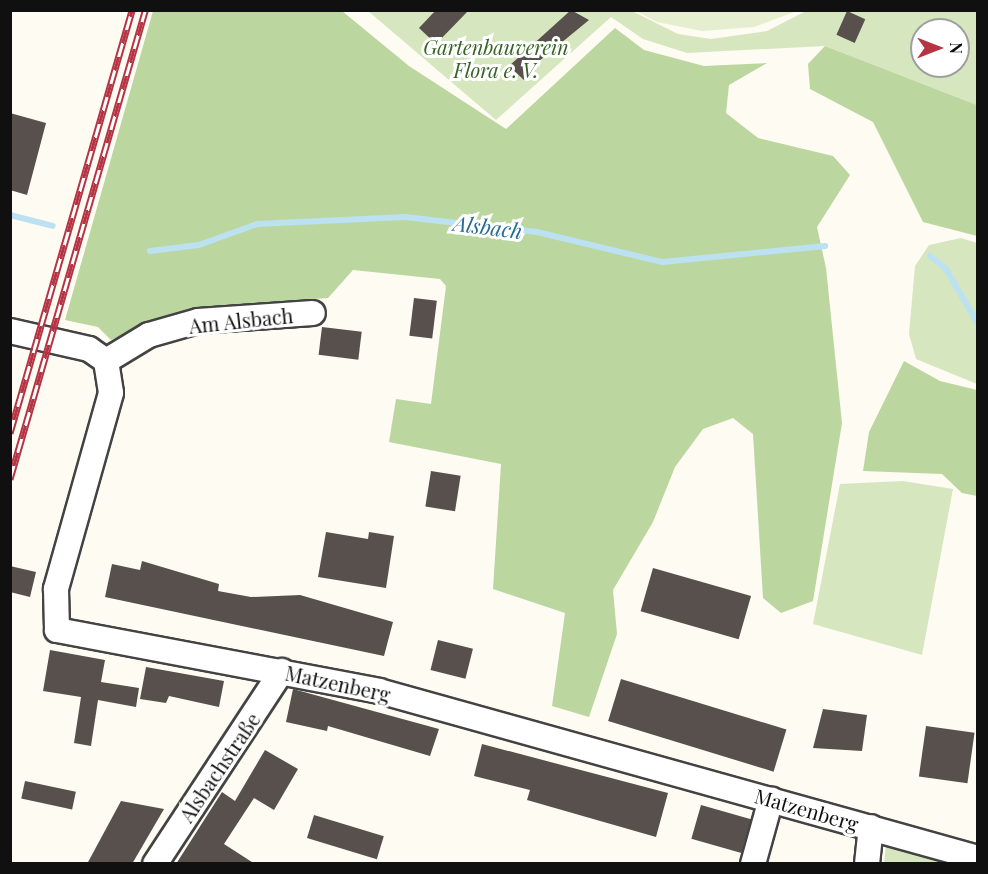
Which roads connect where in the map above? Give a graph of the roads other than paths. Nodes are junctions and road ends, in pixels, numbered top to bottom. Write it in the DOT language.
graph roads {
  1 [pos="313,313"];
  2 [pos="10,331"];
  3 [pos="106,361"];
  4 [pos="282,671"];
  5 [pos="771,799"];
  6 [pos="871,827"];
  7 [pos="978,858"];
  8 [pos="155,864"];
  9 [pos="753,864"];
  10 [pos="867,864"];
  1 -- 3 [label="street, Am Alsbach"];
  2 -- 3 [label="street"];
  3 -- 4 [label="street, Matzenberg"];
  4 -- 5 [label="street, Matzenberg"];
  4 -- 8 [label="street, Alsbachstraße"];
  5 -- 6 [label="street, Matzenberg"];
  5 -- 9 [label="street"];
  6 -- 7 [label="street, Matzenberg"];
  6 -- 10 [label="street"];
}
